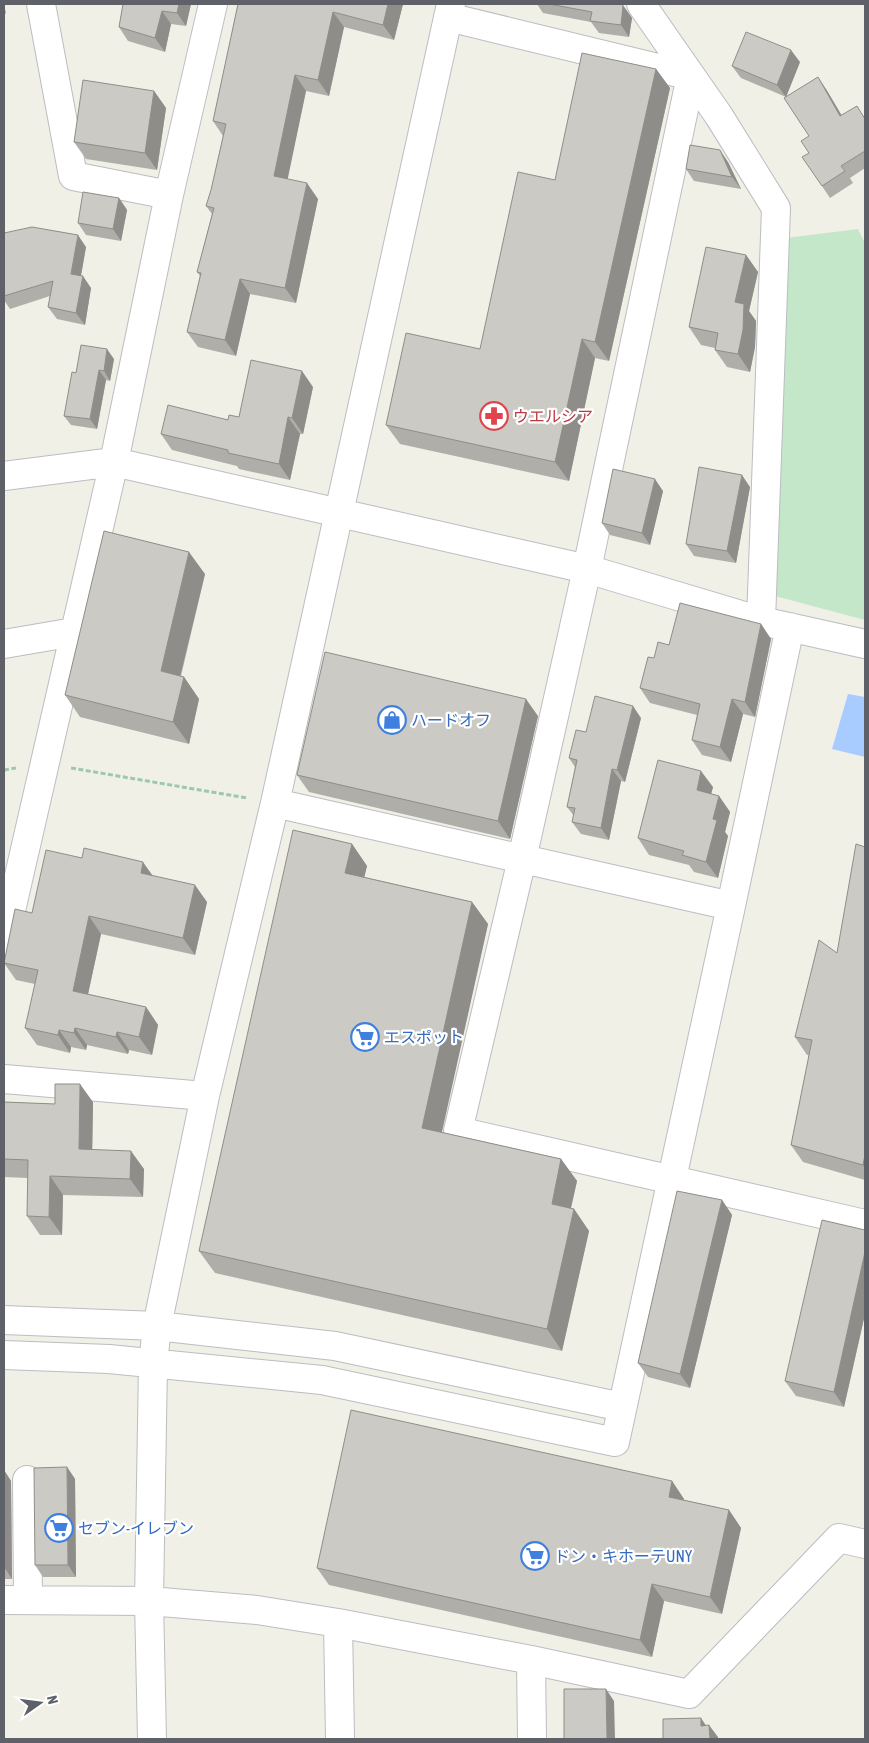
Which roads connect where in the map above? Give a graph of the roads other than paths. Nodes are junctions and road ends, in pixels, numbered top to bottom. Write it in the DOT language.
graph roads {
  1 [pos="41,4"];
  2 [pos="213,4"];
  3 [pos="642,4"];
  4 [pos="449,10"];
  5 [pos="691,76"];
  6 [pos="169,195"];
  7 [pos="114,462"];
  8 [pos="4,476"];
  9 [pos="338,512"];
  10 [pos="587,569"];
  11 [pos="761,621"];
  12 [pos="790,628"];
  13 [pos="74,632"];
  14 [pos="4,644"];
  15 [pos="865,644"];
  16 [pos="275,803"];
  17 [pos="522,859"];
  18 [pos="11,874"];
  19 [pos="731,906"];
  20 [pos="4,941"];
  21 [pos="4,1079"];
  22 [pos="205,1096"];
  23 [pos="671,1181"];
  24 [pos="865,1224"];
  25 [pos="4,1320"];
  26 [pos="157,1326"];
  27 [pos="4,1355"];
  28 [pos="153,1364"];
  29 [pos="622,1407"];
  30 [pos="27,1480"];
  31 [pos="865,1544"];
  32 [pos="16,1600"];
  33 [pos="150,1601"];
  34 [pos="338,1623"];
  35 [pos="531,1660"];
  36 [pos="152,1739"];
  37 [pos="340,1739"];
  38 [pos="532,1739"];
  1 -- 6 [label="street"];
  2 -- 6 [label="street"];
  3 -- 5 [label="street"];
  4 -- 5 [label="street"];
  4 -- 9 [label="street"];
  5 -- 10 [label="street"];
  5 -- 11 [label="street"];
  6 -- 7 [label="street"];
  7 -- 8 [label="street"];
  7 -- 9 [label="street"];
  7 -- 13 [label="street"];
  9 -- 10 [label="street"];
  9 -- 16 [label="street"];
  10 -- 11 [label="street"];
  10 -- 17 [label="street"];
  11 -- 12 [label="street"];
  12 -- 15 [label="street"];
  12 -- 19 [label="street"];
  13 -- 14 [label="street"];
  13 -- 18 [label="street"];
  16 -- 17 [label="street"];
  16 -- 22 [label="street"];
  17 -- 19 [label="street"];
  17 -- 23 [label="street"];
  18 -- 20 [label="street"];
  19 -- 23 [label="street"];
  21 -- 22 [label="street"];
  22 -- 26 [label="street"];
  23 -- 24 [label="street"];
  23 -- 29 [label="street"];
  25 -- 26 [label="street"];
  26 -- 28 [label="street"];
  26 -- 29 [label="street"];
  27 -- 28 [label="street"];
  28 -- 29 [label="street"];
  28 -- 33 [label="street"];
  30 -- 32 [label="street"];
  31 -- 35 [label="street"];
  32 -- 33 [label="street"];
  33 -- 34 [label="street"];
  33 -- 36 [label="street"];
  34 -- 35 [label="street"];
  34 -- 37 [label="street"];
  35 -- 38 [label="street"];
}
